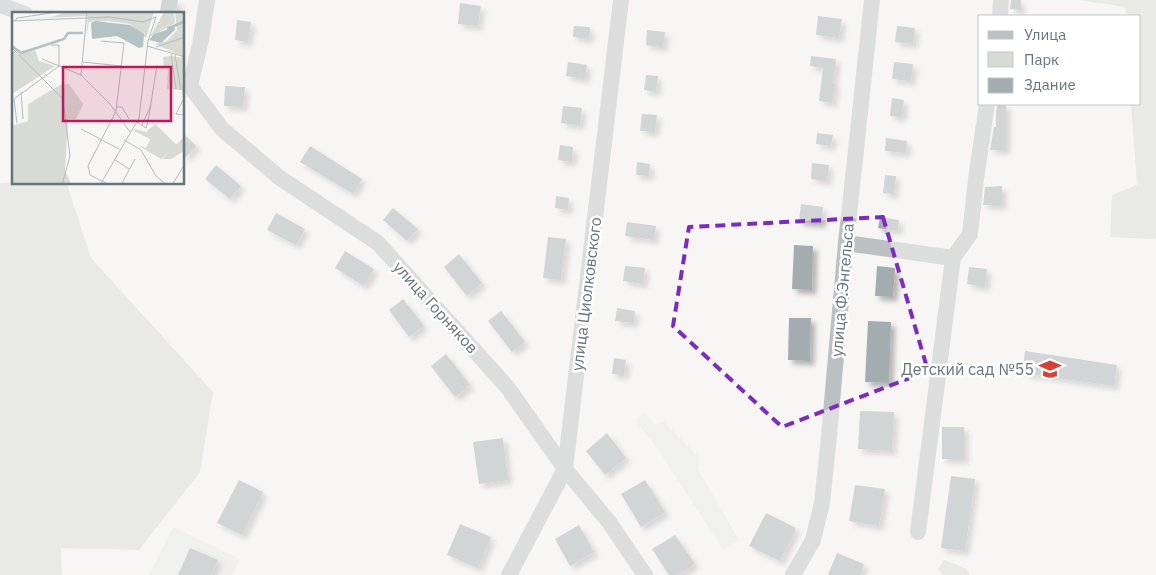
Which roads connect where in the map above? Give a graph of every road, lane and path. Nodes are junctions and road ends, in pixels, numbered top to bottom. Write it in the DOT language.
graph roads {
  1 [pos="207,0"];
  2 [pos="621,0"];
  3 [pos="872,0"];
  4 [pos="1001,0"];
  5 [pos="0,6"];
  6 [pos="19,12"];
  7 [pos="1000,15"];
  8 [pos="187,84"];
  9 [pos="986,105"];
  10 [pos="846,243"];
  11 [pos="953,258"];
  12 [pos="564,469"];
  13 [pos="918,532"];
  14 [pos="508,575"];
  15 [pos="645,575"];
  16 [pos="793,575"];
  1 -- 8 [label="street"];
  2 -- 12 [label="street, улица Циолковского"];
  3 -- 10 [label="street, улица Ф.Энгельса"];
  4 -- 7 [label="street"];
  5 -- 6 [label="street"];
  8 -- 12 [label="street, улица Горняков"];
  9 -- 11 [label="street"];
  10 -- 11 [label="street"];
  10 -- 16 [label="street, улица Ф.Энгельса"];
  11 -- 13 [label="street"];
  12 -- 14 [label="street, улица Циолковского"];
  12 -- 15 [label="street, улица Горняков"];
}
